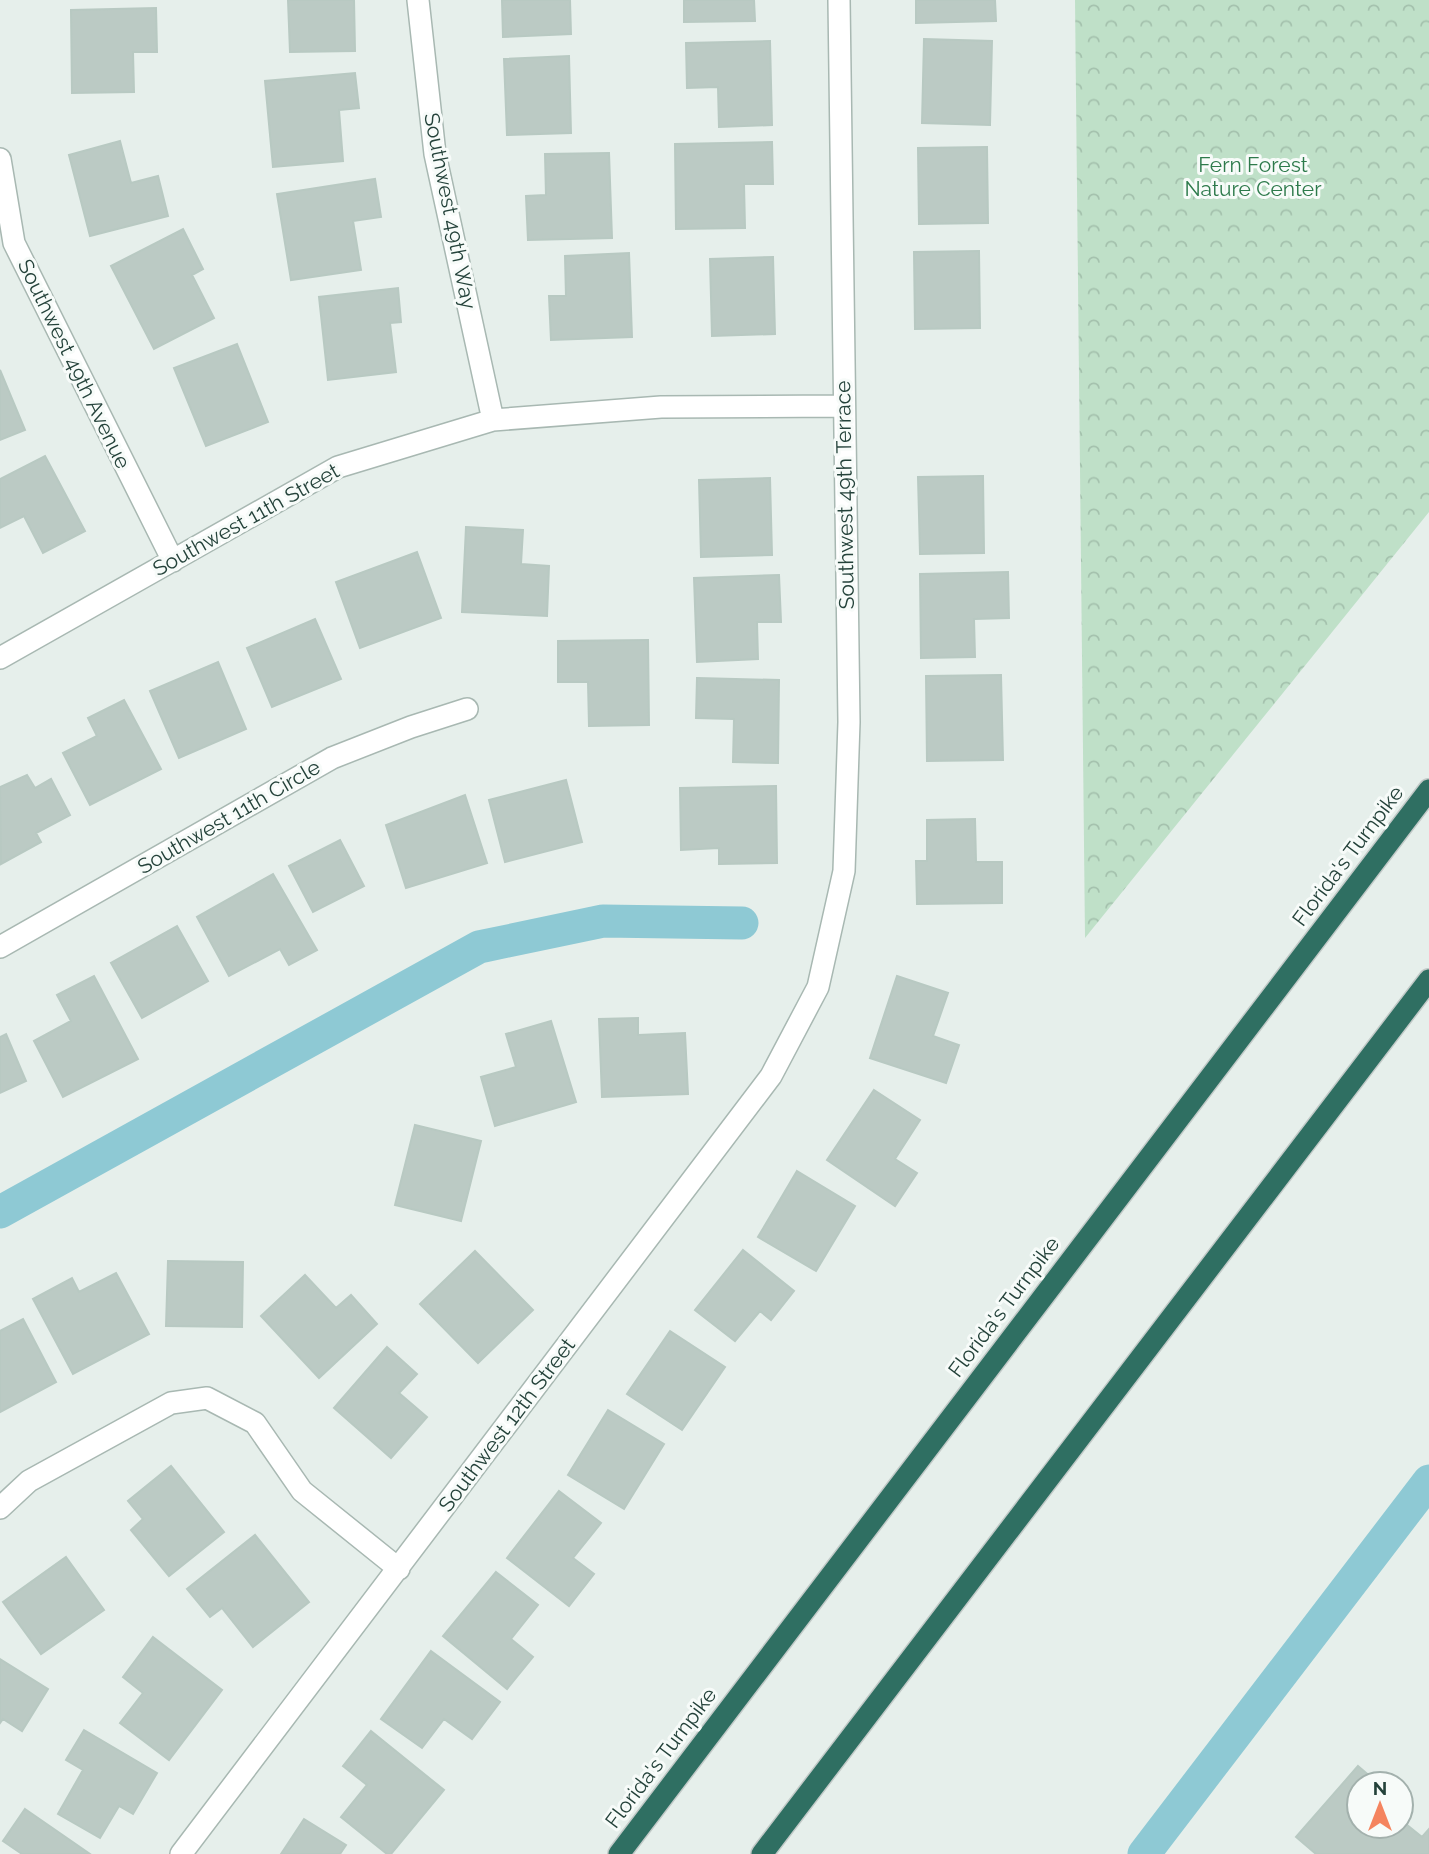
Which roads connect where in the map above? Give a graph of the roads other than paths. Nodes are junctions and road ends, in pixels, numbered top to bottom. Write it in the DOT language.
graph roads {
  1 [pos="418,0"];
  2 [pos="839,0"];
  3 [pos="0,159"];
  4 [pos="843,406"];
  5 [pos="493,420"];
  6 [pos="173,561"];
  7 [pos="0,658"];
  8 [pos="467,709"];
  9 [pos="1429,790"];
  10 [pos="0,947"];
  11 [pos="1429,980"];
  12 [pos="818,987"];
  13 [pos="0,1508"];
  14 [pos="398,1569"];
  15 [pos="181,1854"];
  16 [pos="619,1854"];
  17 [pos="762,1854"];
  1 -- 5 [label="street, Southwest 49th Way"];
  2 -- 4 [label="street, Southwest 49th Terrace"];
  3 -- 6 [label="street, Southwest 49th Avenue"];
  4 -- 5 [label="street, Southwest 11th Street"];
  4 -- 12 [label="street, Southwest 49th Terrace"];
  5 -- 6 [label="street, Southwest 11th Street"];
  6 -- 7 [label="street, Southwest 11th Street"];
  8 -- 10 [label="street, Southwest 11th Circle"];
  9 -- 16 [label="highway, Florida's Turnpike"];
  11 -- 17 [label="highway"];
  12 -- 14 [label="street, Southwest 12th Street"];
  13 -- 14 [label="street"];
  14 -- 15 [label="street, Southwest 12th Street"];
}
